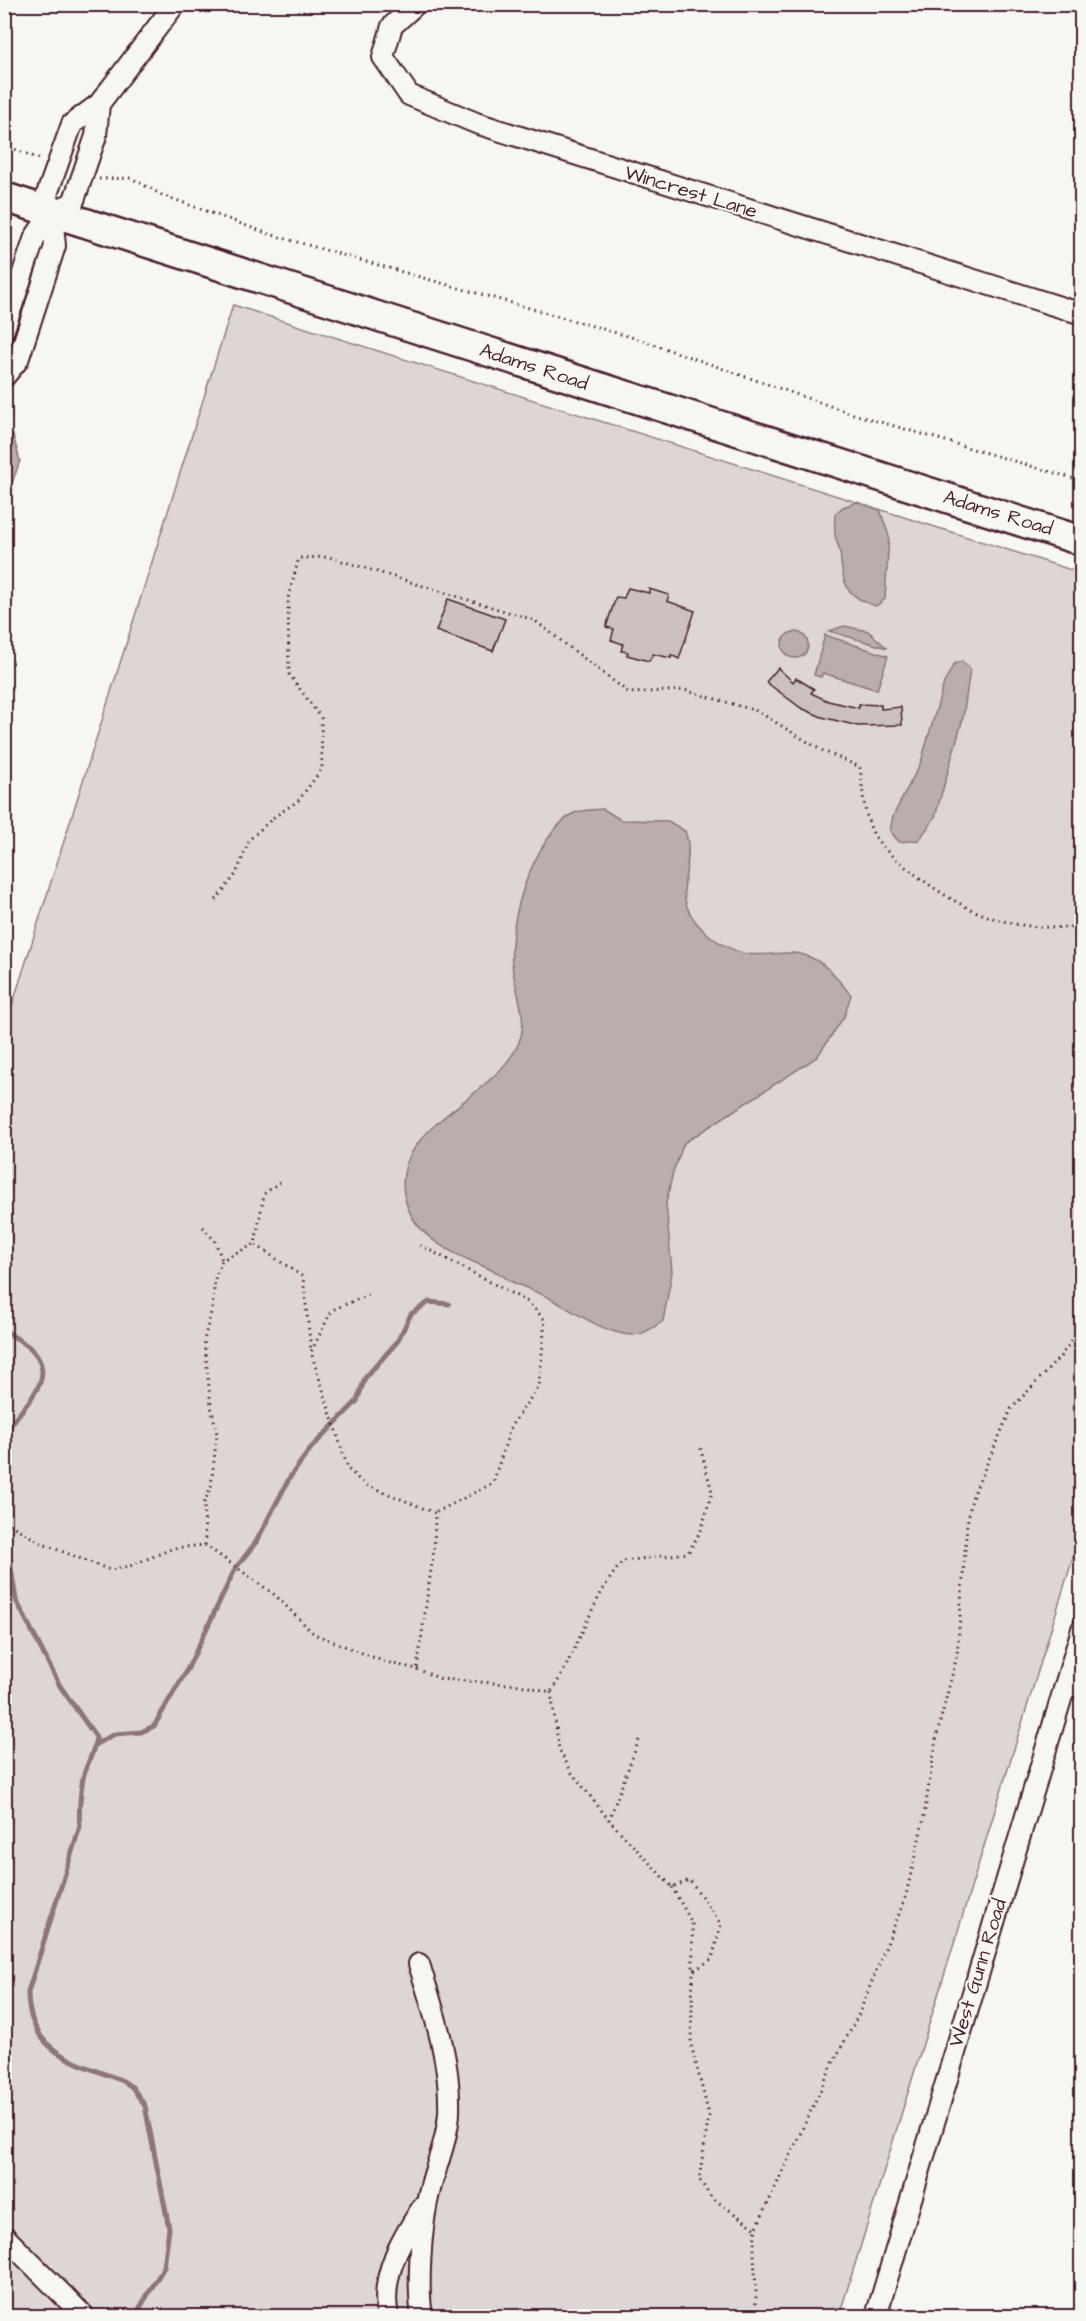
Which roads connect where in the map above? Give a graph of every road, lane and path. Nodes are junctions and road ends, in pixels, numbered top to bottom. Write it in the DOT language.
graph roads {
  1 [pos="175,4"];
  2 [pos="416,4"];
  3 [pos="99,104"];
  4 [pos="103,180"];
  5 [pos="4,197"];
  6 [pos="52,212"];
  7 [pos="1082,314"];
  8 [pos="4,329"];
  9 [pos="6,374"];
  10 [pos="1082,481"];
  11 [pos="1076,537"];
  12 [pos="216,900"];
  13 [pos="1082,926"];
  14 [pos="281,1181"];
  15 [pos="203,1227"];
  16 [pos="255,1244"];
  17 [pos="420,1245"];
  18 [pos="222,1260"];
  19 [pos="368,1295"];
  20 [pos="1082,1325"];
  21 [pos="311,1352"];
  22 [pos="700,1446"];
  23 [pos="435,1513"];
  24 [pos="4,1521"];
  25 [pos="205,1545"];
  26 [pos="1082,1629"];
  27 [pos="417,1669"];
  28 [pos="1073,1690"];
  29 [pos="551,1692"];
  30 [pos="639,1740"];
  31 [pos="609,1820"];
  32 [pos="672,1887"];
  33 [pos="420,1964"];
  34 [pos="693,1971"];
  35 [pos="428,2200"];
  36 [pos="756,2229"];
  37 [pos="4,2236"];
  38 [pos="84,2316"];
  39 [pos="388,2316"];
  40 [pos="422,2316"];
  41 [pos="754,2316"];
  42 [pos="876,2316"];
  1 -- 3 [label="street"];
  2 -- 7 [label="street, Wincrest Lane"];
  3 -- 6 [label="street"];
  3 -- 6 [label="street"];
  4 -- 10 [label="path"];
  5 -- 6 [label="main road, Adams Road"];
  6 -- 8 [label="street"];
  6 -- 9 [label="street"];
  6 -- 11 [label="main road, Adams Road"];
  12 -- 13 [label="path"];
  14 -- 16 [label="path"];
  15 -- 18 [label="path"];
  16 -- 18 [label="path"];
  16 -- 21 [label="path"];
  17 -- 23 [label="path"];
  18 -- 25 [label="path"];
  19 -- 21 [label="path"];
  20 -- 36 [label="path"];
  21 -- 23 [label="path"];
  22 -- 29 [label="path"];
  23 -- 27 [label="path"];
  24 -- 25 [label="path"];
  25 -- 27 [label="path"];
  26 -- 28 [label="street, West Gunn Road"];
  27 -- 29 [label="path"];
  28 -- 42 [label="street, West Gunn Road"];
  29 -- 31 [label="path"];
  30 -- 31 [label="path"];
  31 -- 32 [label="path"];
  32 -- 34 [label="path"];
  32 -- 34 [label="path"];
  33 -- 35 [label="street"];
  34 -- 36 [label="path"];
  35 -- 39 [label="street"];
  35 -- 40 [label="street"];
  36 -- 41 [label="path"];
  37 -- 38 [label="street"];
}
